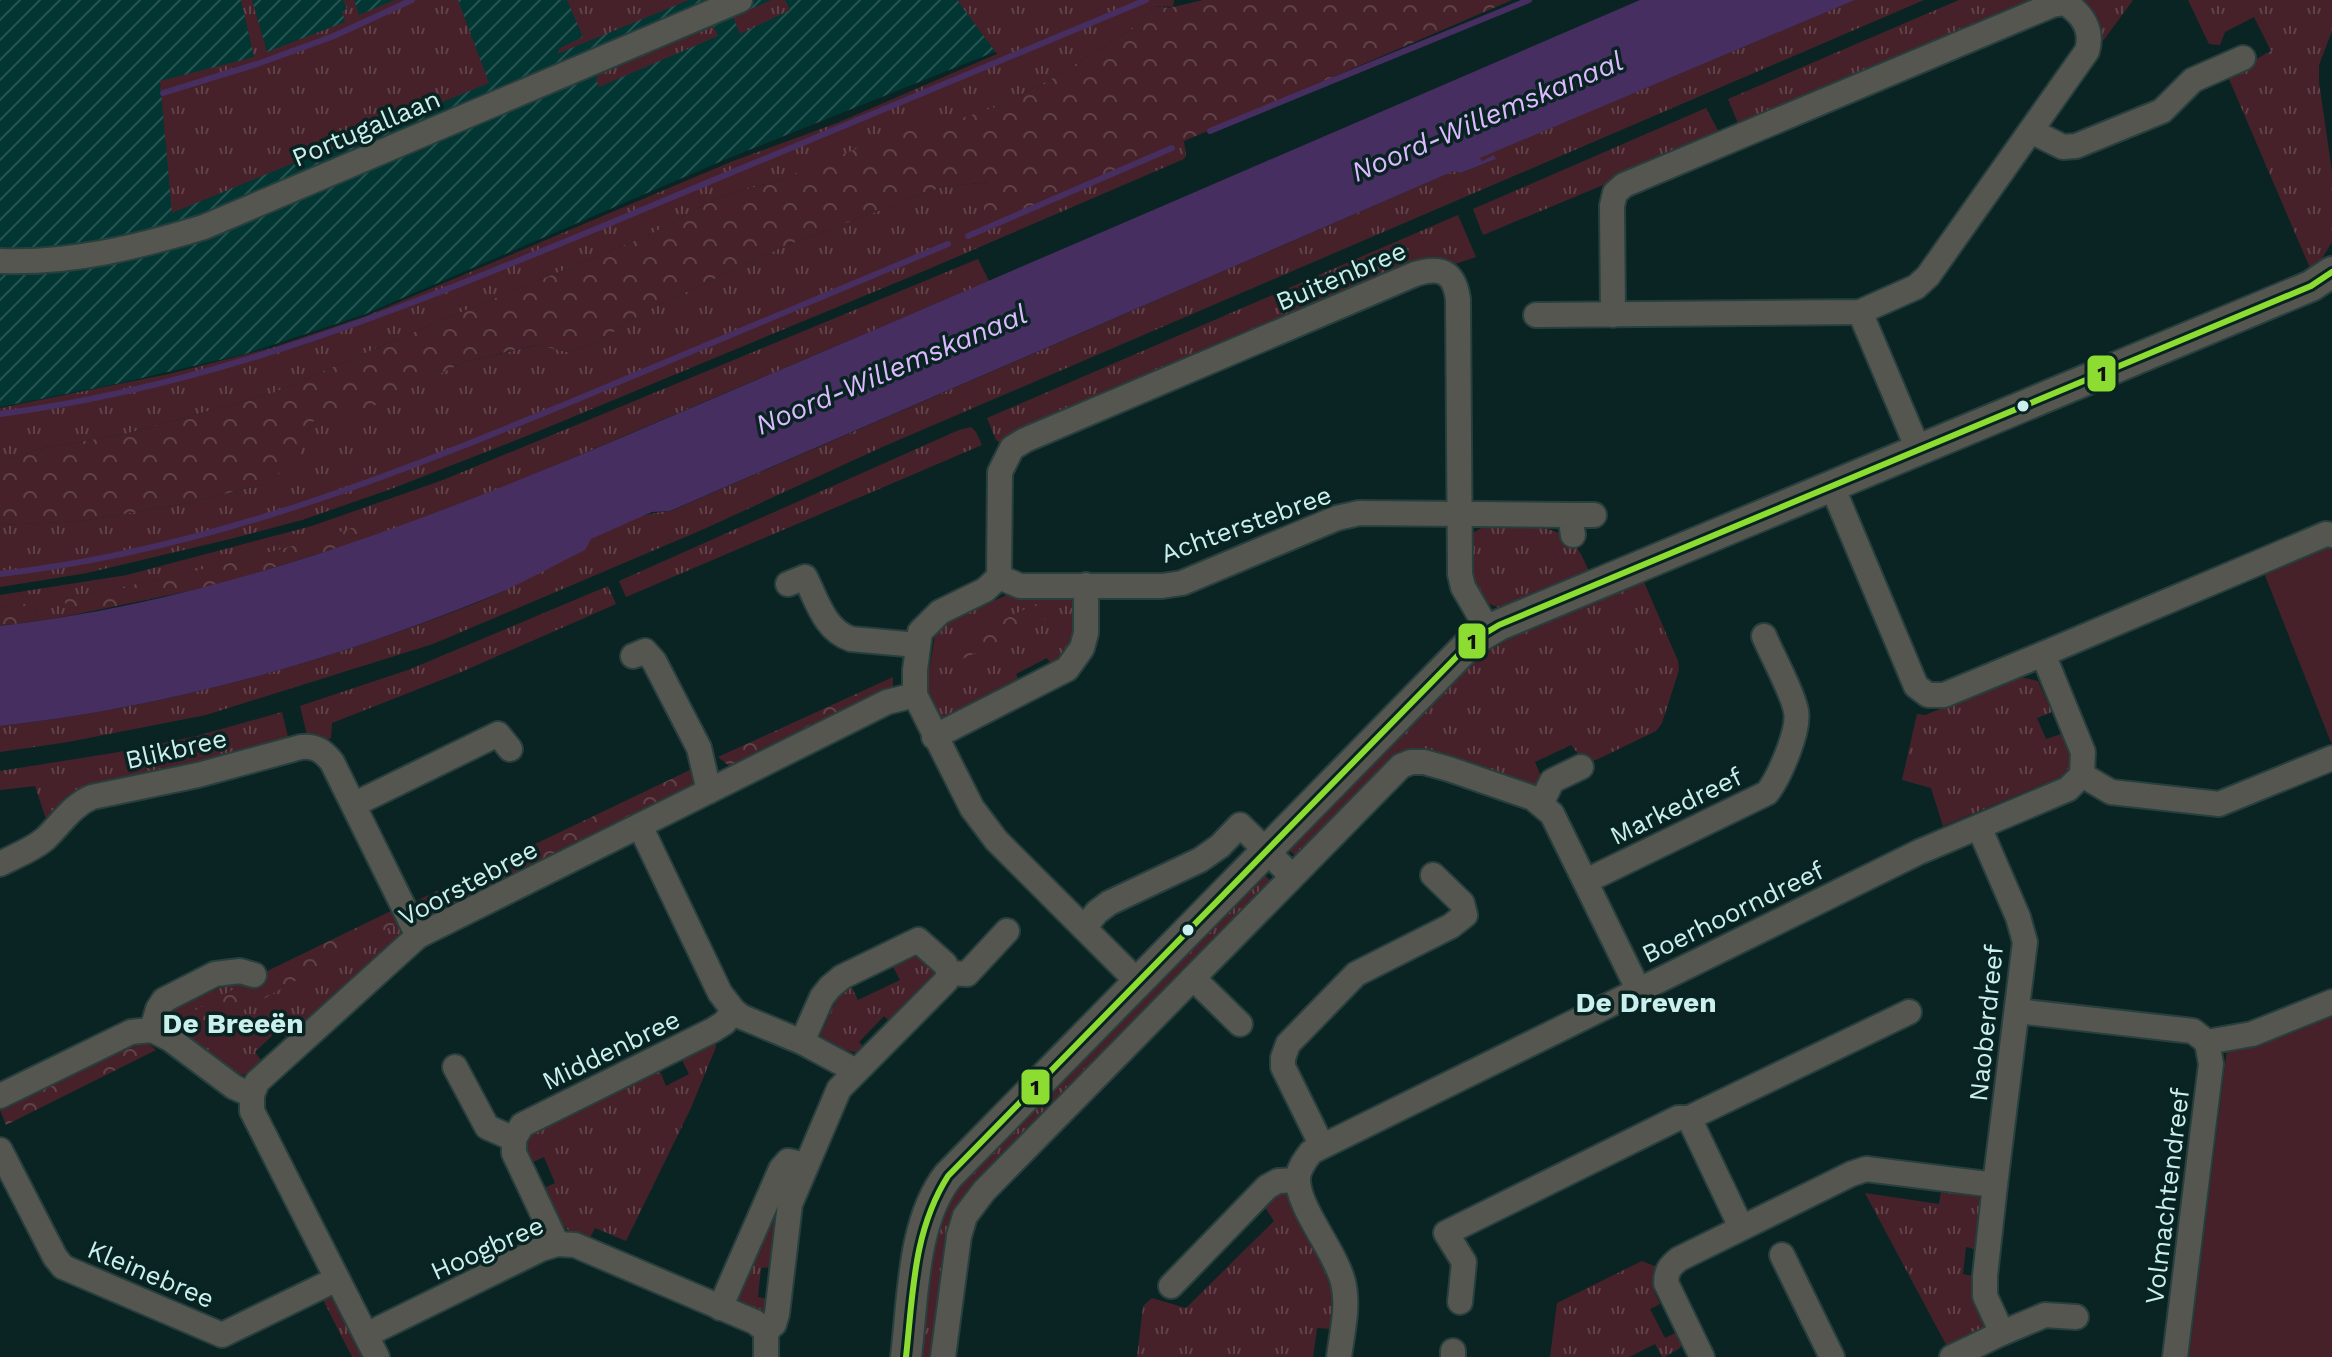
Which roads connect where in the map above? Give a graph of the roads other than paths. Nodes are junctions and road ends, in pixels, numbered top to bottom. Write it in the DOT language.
graph roads {
  1 [pos="740,0"];
  2 [pos="2230,57"];
  3 [pos="2031,131"];
  4 [pos="0,261"];
  5 [pos="2332,272"];
  6 [pos="1860,312"];
  7 [pos="1536,315"];
  8 [pos="1613,315"];
  9 [pos="1918,449"];
  10 [pos="1832,486"];
  11 [pos="1459,515"];
  12 [pos="1594,515"];
  13 [pos="2332,535"];
  14 [pos="999,577"];
  15 [pos="788,584"];
  16 [pos="1086,585"];
  17 [pos="1488,630"];
  18 [pos="1764,636"];
  19 [pos="917,645"];
  20 [pos="2043,654"];
  21 [pos="633,656"];
  22 [pos="915,695"];
  23 [pos="934,737"];
  24 [pos="510,749"];
  25 [pos="2332,758"];
  26 [pos="1581,767"];
  27 [pos="2082,775"];
  28 [pos="709,791"];
  29 [pos="355,804"];
  30 [pos="1541,804"];
  31 [pos="640,826"];
  32 [pos="1979,827"];
  33 [pos="1266,850"];
  34 [pos="0,864"];
  35 [pos="1433,875"];
  36 [pos="1292,876"];
  37 [pos="1586,881"];
  38 [pos="1084,928"];
  39 [pos="1007,931"];
  40 [pos="418,936"];
  41 [pos="949,973"];
  42 [pos="254,975"];
  43 [pos="1193,978"];
  44 [pos="1138,982"];
  45 [pos="1638,989"];
  46 [pos="2332,1002"];
  47 [pos="734,1011"];
  48 [pos="2017,1011"];
  49 [pos="1909,1012"];
  50 [pos="1240,1024"];
  51 [pos="152,1030"];
  52 [pos="802,1042"];
  53 [pos="2207,1042"];
  54 [pos="455,1067"];
  55 [pos="856,1071"];
  56 [pos="252,1095"];
  57 [pos="0,1096"];
  58 [pos="1689,1118"];
  59 [pos="514,1139"];
  60 [pos="1322,1146"];
  61 [pos="0,1150"];
  62 [pos="1298,1180"];
  63 [pos="1995,1185"];
  64 [pos="779,1201"];
  65 [pos="1741,1227"];
  66 [pos="557,1244"];
  67 [pos="1782,1255"];
  68 [pos="337,1279"];
  69 [pos="1171,1286"];
  70 [pos="1460,1302"];
  71 [pos="720,1308"];
  72 [pos="2076,1317"];
  73 [pos="766,1331"];
  74 [pos="2002,1333"];
  75 [pos="371,1346"];
  76 [pos="1694,1354"];
  77 [pos="766,1357"];
  78 [pos="906,1357"];
  79 [pos="943,1357"];
  80 [pos="1339,1357"];
  81 [pos="1832,1357"];
  82 [pos="1952,1357"];
  83 [pos="2175,1357"];
  1 -- 4 [label="street, Portugallaan"];
  2 -- 3 [label="street"];
  3 -- 6 [label="street"];
  3 -- 8 [label="street"];
  5 -- 9 [label="street"];
  6 -- 8 [label="street"];
  6 -- 9 [label="street"];
  7 -- 8 [label="street"];
  9 -- 10 [label="street"];
  10 -- 17 [label="street"];
  10 -- 20 [label="street"];
  11 -- 12 [label="street, Achterstebree"];
  11 -- 14 [label="street, Buitenbree"];
  11 -- 16 [label="street, Achterstebree"];
  11 -- 17 [label="street, Buitenbree"];
  13 -- 20 [label="street"];
  14 -- 16 [label="street, Achterstebree"];
  14 -- 19 [label="street"];
  15 -- 19 [label="street"];
  16 -- 23 [label="street"];
  17 -- 33 [label="street"];
  18 -- 37 [label="street, Markedreef"];
  19 -- 22 [label="street"];
  20 -- 27 [label="street"];
  21 -- 28 [label="street"];
  22 -- 23 [label="street"];
  22 -- 28 [label="street, Voorstebree"];
  23 -- 38 [label="street"];
  24 -- 29 [label="street"];
  25 -- 27 [label="street"];
  26 -- 30 [label="street"];
  27 -- 32 [label="street, Boerhoorndreef"];
  28 -- 31 [label="street, Voorstebree"];
  29 -- 34 [label="street, Blikbree"];
  29 -- 40 [label="street, Blikbree"];
  30 -- 36 [label="street"];
  30 -- 37 [label="street"];
  31 -- 40 [label="street, Voorstebree"];
  31 -- 47 [label="street"];
  32 -- 45 [label="street, Boerhoorndreef"];
  32 -- 48 [label="street, Naoberdreef"];
  33 -- 36 [label="street"];
  33 -- 38 [label="street"];
  33 -- 44 [label="street"];
  35 -- 60 [label="street"];
  36 -- 43 [label="street"];
  37 -- 45 [label="street"];
  38 -- 44 [label="street"];
  39 -- 41 [label="street"];
  40 -- 56 [label="street, Voorstebree"];
  41 -- 52 [label="street"];
  41 -- 55 [label="street"];
  42 -- 51 [label="street"];
  43 -- 50 [label="street"];
  43 -- 79 [label="street"];
  44 -- 78 [label="street"];
  45 -- 60 [label="street, Boerhoorndreef"];
  46 -- 53 [label="street"];
  47 -- 52 [label="street"];
  47 -- 59 [label="street, Middenbree"];
  48 -- 53 [label="street"];
  48 -- 63 [label="street, Naoberdreef"];
  49 -- 58 [label="street"];
  51 -- 56 [label="street"];
  51 -- 57 [label="street"];
  52 -- 55 [label="street"];
  53 -- 83 [label="street, Volmachtendreef"];
  54 -- 59 [label="street"];
  55 -- 64 [label="street"];
  56 -- 68 [label="street"];
  58 -- 65 [label="street"];
  58 -- 70 [label="street"];
  59 -- 66 [label="street"];
  60 -- 62 [label="street, Boerhoorndreef"];
  61 -- 68 [label="street, Kleinebree"];
  62 -- 69 [label="street"];
  62 -- 80 [label="street"];
  63 -- 65 [label="street"];
  63 -- 74 [label="street, Naoberdreef"];
  64 -- 71 [label="street"];
  64 -- 73 [label="street"];
  65 -- 76 [label="street"];
  66 -- 71 [label="street, Hoogbree"];
  66 -- 75 [label="street, Hoogbree"];
  67 -- 81 [label="street"];
  68 -- 75 [label="street"];
  71 -- 73 [label="street, Hoogbree"];
  72 -- 74 [label="street"];
  73 -- 77 [label="street"];
  74 -- 82 [label="street"];
}
